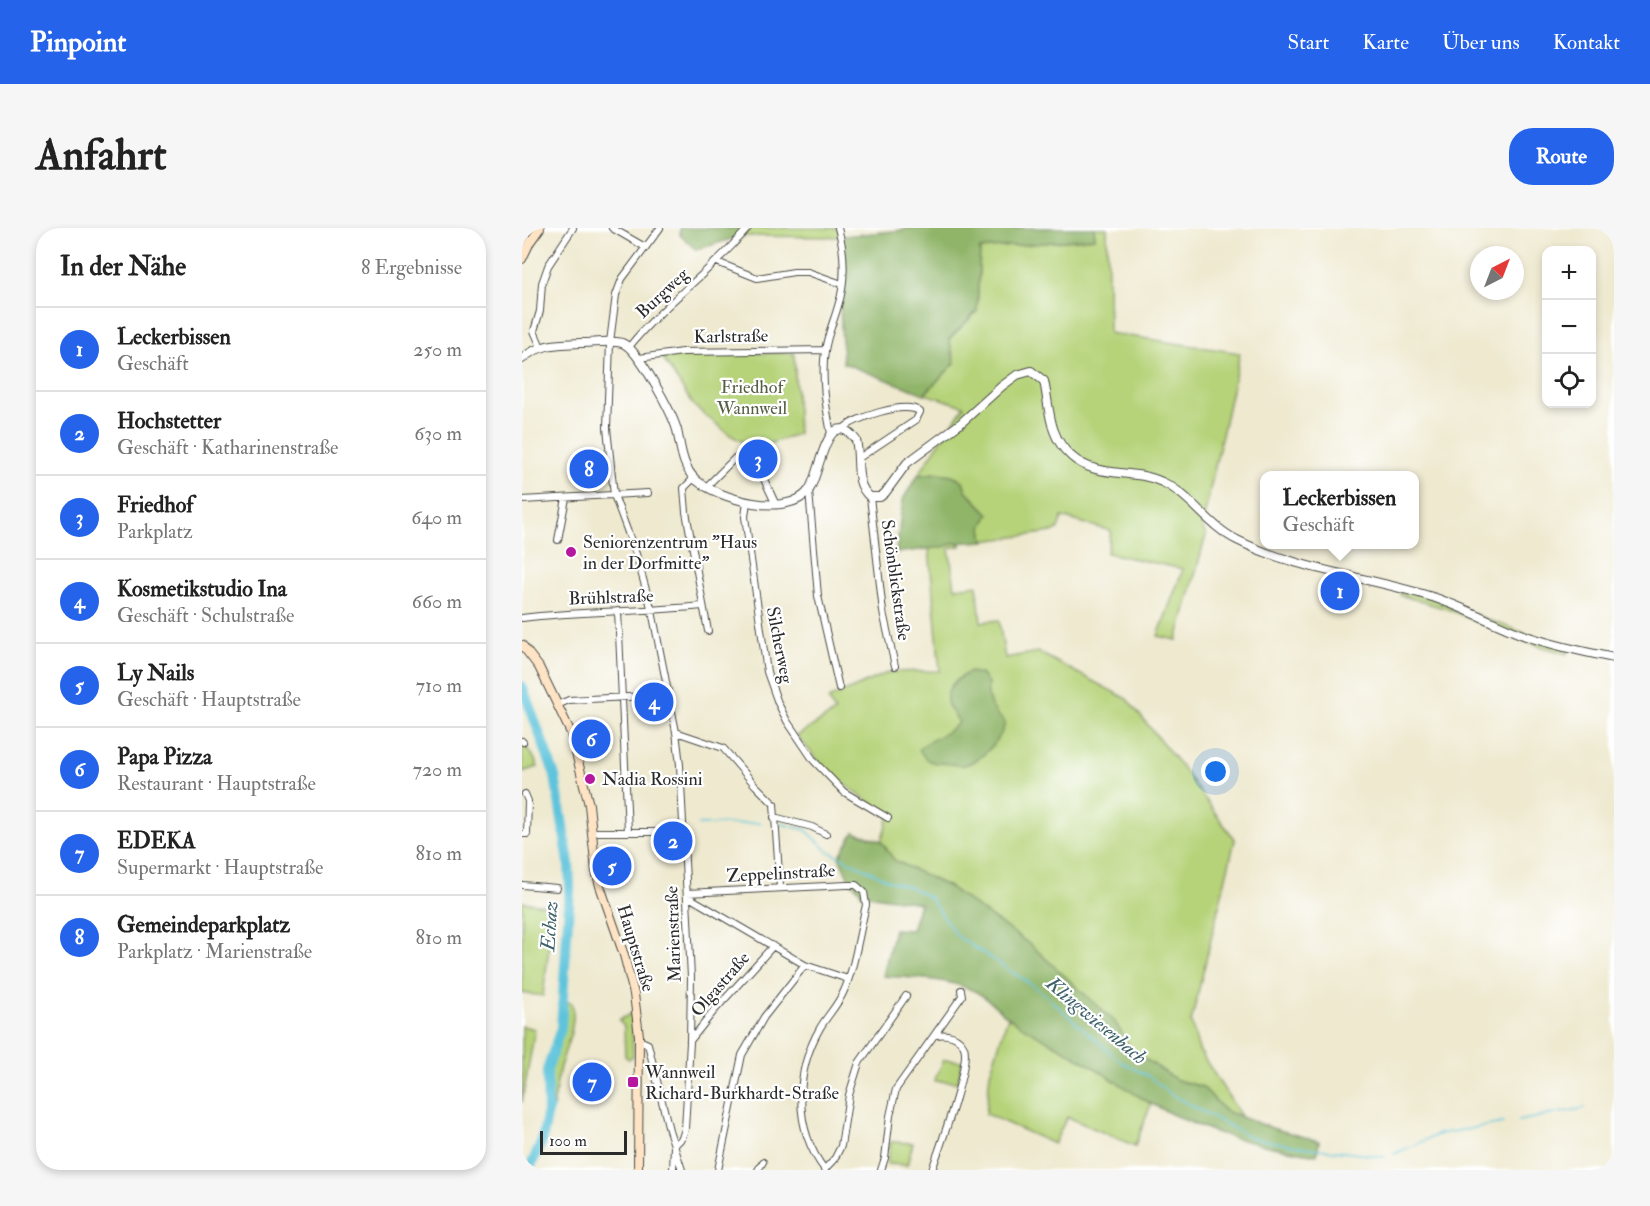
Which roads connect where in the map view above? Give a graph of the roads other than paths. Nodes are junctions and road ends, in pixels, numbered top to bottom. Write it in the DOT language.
graph roads {
  1 [pos="540,228"];
  2 [pos="573,228"];
  3 [pos="612,228"];
  4 [pos="660,228"];
  5 [pos="748,228"];
  6 [pos="838,228"];
  7 [pos="645,247"];
  8 [pos="522,259"];
  9 [pos="717,262"];
  10 [pos="842,284"];
  11 [pos="610,342"];
  12 [pos="541,346"];
  13 [pos="629,347"];
  14 [pos="825,350"];
  15 [pos="639,358"];
  16 [pos="522,359"];
  17 [pos="842,430"];
  18 [pos="831,434"];
  19 [pos="859,458"];
  20 [pos="694,478"];
  21 [pos="706,487"];
  22 [pos="809,491"];
  23 [pos="648,494"];
  24 [pos="614,495"];
  25 [pos="870,497"];
  26 [pos="566,498"];
  27 [pos="522,500"];
  28 [pos="747,501"];
  29 [pos="776,505"];
  30 [pos="558,540"];
  31 [pos="702,606"];
  32 [pos="618,611"];
  33 [pos="651,611"];
  34 [pos="522,618"];
  35 [pos="708,631"];
  36 [pos="522,645"];
  37 [pos="1614,657"];
  38 [pos="895,666"];
  39 [pos="839,688"];
  40 [pos="669,694"];
  41 [pos="622,698"];
  42 [pos="557,705"];
  43 [pos="676,732"];
  44 [pos="525,794"];
  45 [pos="774,818"];
  46 [pos="888,818"];
  47 [pos="628,831"];
  48 [pos="593,832"];
  49 [pos="684,832"];
  50 [pos="522,834"];
  51 [pos="826,834"];
  52 [pos="522,885"];
  53 [pos="780,887"];
  54 [pos="557,888"];
  55 [pos="687,895"];
  56 [pos="773,946"];
  57 [pos="805,965"];
  58 [pos="848,979"];
  59 [pos="961,990"];
  60 [pos="906,996"];
  61 [pos="936,1035"];
  62 [pos="639,1040"];
  63 [pos="690,1042"];
  64 [pos="674,1146"];
  65 [pos="763,1162"];
  66 [pos="638,1170"];
  67 [pos="673,1170"];
  68 [pos="682,1170"];
  69 [pos="718,1170"];
  70 [pos="758,1170"];
  71 [pos="824,1170"];
  72 [pos="881,1170"];
  73 [pos="932,1170"];
  1 -- 8 [label="main road"];
  2 -- 12 [label="street"];
  3 -- 7 [label="street"];
  4 -- 7 [label="street, Marienstraße"];
  5 -- 9 [label="street, Burgweg"];
  6 -- 10 [label="street"];
  7 -- 11 [label="street, Marienstraße"];
  9 -- 10 [label="street"];
  9 -- 13 [label="street, Burgweg"];
  10 -- 14 [label="street"];
  11 -- 12 [label="street"];
  11 -- 13 [label="street"];
  11 -- 24 [label="street, Marienstraße"];
  12 -- 16 [label="street"];
  13 -- 15 [label="street"];
  14 -- 15 [label="street, Karlstraße"];
  14 -- 18 [label="street"];
  15 -- 20 [label="street"];
  17 -- 18 [label="street"];
  17 -- 19 [label="street"];
  17 -- 19 [label="street"];
  18 -- 22 [label="street"];
  19 -- 25 [label="street"];
  20 -- 21 [label="street"];
  20 -- 31 [label="street"];
  21 -- 28 [label="street"];
  21 -- 29 [label="street"];
  22 -- 29 [label="street"];
  22 -- 39 [label="street"];
  23 -- 24 [label="street"];
  24 -- 26 [label="street"];
  24 -- 33 [label="street, Marienstraße"];
  25 -- 37 [label="street"];
  25 -- 38 [label="street, Schönblickstraße"];
  26 -- 27 [label="street"];
  26 -- 30 [label="street"];
  28 -- 29 [label="street"];
  28 -- 46 [label="street, Silcherweg"];
  31 -- 33 [label="street, Brühlstraße"];
  31 -- 35 [label="street"];
  32 -- 33 [label="street, Brühlstraße"];
  32 -- 34 [label="street, Brühlstraße"];
  32 -- 41 [label="street"];
  33 -- 40 [label="street, Marienstraße"];
  36 -- 42 [label="main road, Hauptstraße"];
  40 -- 41 [label="street"];
  40 -- 43 [label="street, Marienstraße"];
  41 -- 42 [label="street"];
  41 -- 47 [label="street"];
  42 -- 48 [label="main road, Hauptstraße"];
  43 -- 45 [label="street"];
  43 -- 49 [label="street, Marienstraße"];
  44 -- 50 [label="street"];
  45 -- 51 [label="street"];
  45 -- 53 [label="street"];
  47 -- 48 [label="street"];
  47 -- 49 [label="street"];
  48 -- 62 [label="main road, Hauptstraße"];
  49 -- 55 [label="street, Marienstraße"];
  52 -- 54 [label="street"];
  53 -- 55 [label="street, Zeppelinstraße"];
  53 -- 58 [label="street, Zeppelinstraße"];
  55 -- 56 [label="street"];
  55 -- 63 [label="street, Marienstraße"];
  56 -- 57 [label="street"];
  56 -- 63 [label="street, Olgastraße"];
  57 -- 58 [label="street"];
  57 -- 69 [label="street"];
  58 -- 71 [label="street, Zeppelinstraße"];
  59 -- 61 [label="street"];
  60 -- 71 [label="street"];
  61 -- 72 [label="street"];
  61 -- 73 [label="street"];
  62 -- 64 [label="street"];
  62 -- 66 [label="main road, Hauptstraße"];
  63 -- 64 [label="street, Marienstraße"];
  64 -- 67 [label="street, Marienstraße"];
  64 -- 68 [label="street"];
  65 -- 70 [label="street"];
}
